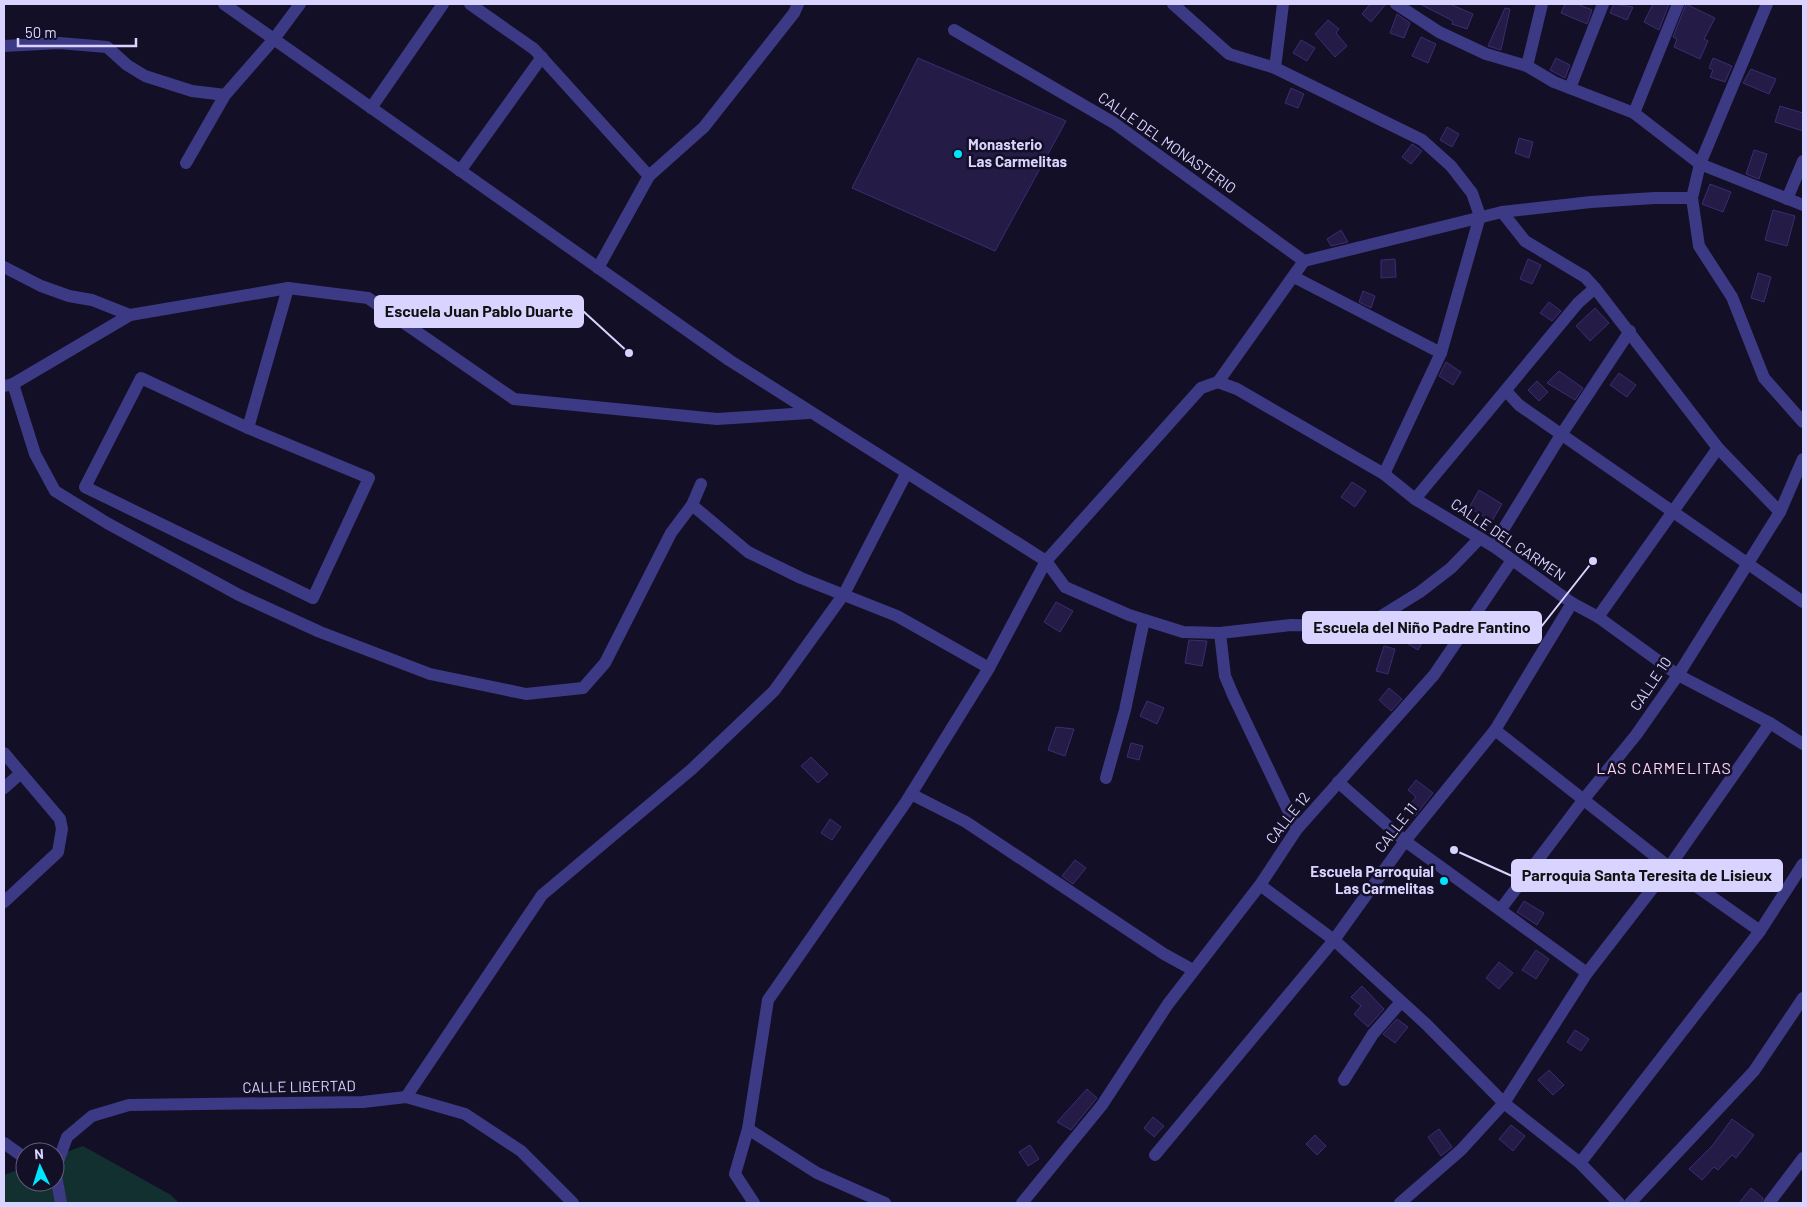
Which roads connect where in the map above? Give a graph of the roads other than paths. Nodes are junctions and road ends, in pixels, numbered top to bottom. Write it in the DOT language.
graph roads {
  1 [pos="224,4"];
  2 [pos="300,4"];
  3 [pos="443,4"];
  4 [pos="470,4"];
  5 [pos="798,4"];
  6 [pos="1173,4"];
  7 [pos="1283,4"];
  8 [pos="1396,4"];
  9 [pos="1542,4"];
  10 [pos="1603,4"];
  11 [pos="1678,4"];
  12 [pos="1768,4"];
  13 [pos="954,30"];
  14 [pos="274,39"];
  15 [pos="4,46"];
  16 [pos="542,57"];
  17 [pos="1527,66"];
  18 [pos="1275,68"];
  19 [pos="1570,88"];
  20 [pos="225,95"];
  21 [pos="371,108"];
  22 [pos="1634,113"];
  23 [pos="1803,161"];
  24 [pos="186,163"];
  25 [pos="1700,164"];
  26 [pos="460,170"];
  27 [pos="649,176"];
  28 [pos="1692,198"];
  29 [pos="1787,199"];
  30 [pos="1803,205"];
  31 [pos="1502,212"];
  32 [pos="1480,216"];
  33 [pos="1304,261"];
  34 [pos="4,267"];
  35 [pos="598,268"];
  36 [pos="1294,277"];
  37 [pos="288,288"];
  38 [pos="1596,288"];
  39 [pos="130,315"];
  40 [pos="1630,331"];
  41 [pos="1441,353"];
  42 [pos="1218,382"];
  43 [pos="8,385"];
  44 [pos="1506,392"];
  45 [pos="809,413"];
  46 [pos="1803,422"];
  47 [pos="248,428"];
  48 [pos="1561,434"];
  49 [pos="1718,448"];
  50 [pos="1803,458"];
  51 [pos="906,474"];
  52 [pos="1384,474"];
  53 [pos="701,484"];
  54 [pos="1415,499"];
  55 [pos="692,505"];
  56 [pos="1673,511"];
  57 [pos="1780,512"];
  58 [pos="1480,538"];
  59 [pos="1493,546"];
  60 [pos="1512,560"];
  61 [pos="1046,561"];
  62 [pos="1748,564"];
  63 [pos="844,594"];
  64 [pos="1803,602"];
  65 [pos="1572,603"];
  66 [pos="1598,617"];
  67 [pos="1144,620"];
  68 [pos="1220,633"];
  69 [pos="989,668"];
  70 [pos="1678,675"];
  71 [pos="1770,723"];
  72 [pos="1495,730"];
  73 [pos="1803,744"];
  74 [pos="4,752"];
  75 [pos="21,773"];
  76 [pos="1106,778"];
  77 [pos="1338,782"];
  78 [pos="4,788"];
  79 [pos="911,794"];
  80 [pos="1584,799"];
  81 [pos="1297,830"];
  82 [pos="1405,841"];
  83 [pos="1803,864"];
  84 [pos="1669,867"];
  85 [pos="1260,885"];
  86 [pos="4,902"];
  87 [pos="1500,910"];
  88 [pos="1760,932"];
  89 [pos="1334,940"];
  90 [pos="1193,970"];
  91 [pos="1587,973"];
  92 [pos="1803,998"];
  93 [pos="1401,1002"];
  94 [pos="1344,1080"];
  95 [pos="406,1097"];
  96 [pos="1504,1103"];
  97 [pos="748,1129"];
  98 [pos="4,1143"];
  99 [pos="65,1143"];
  100 [pos="15,1151"];
  101 [pos="1155,1155"];
  102 [pos="1803,1158"];
  103 [pos="1580,1163"];
  104 [pos="573,1203"];
  105 [pos="754,1203"];
  106 [pos="885,1203"];
  107 [pos="1022,1203"];
  108 [pos="1400,1203"];
  109 [pos="1619,1203"];
  110 [pos="1630,1203"];
  111 [pos="1769,1203"];
  1 -- 14 [label="street"];
  2 -- 14 [label="street"];
  3 -- 21 [label="street"];
  4 -- 16 [label="street"];
  5 -- 27 [label="street"];
  6 -- 18 [label="street"];
  7 -- 18 [label="street"];
  8 -- 17 [label="street"];
  9 -- 17 [label="street"];
  10 -- 19 [label="street"];
  11 -- 22 [label="street"];
  12 -- 25 [label="street"];
  13 -- 33 [label="street, CALLE DEL MONASTERIO"];
  14 -- 20 [label="street"];
  14 -- 21 [label="street"];
  15 -- 20 [label="street"];
  16 -- 26 [label="street"];
  16 -- 27 [label="street"];
  17 -- 19 [label="street"];
  18 -- 32 [label="street"];
  19 -- 22 [label="street"];
  20 -- 24 [label="street"];
  21 -- 26 [label="street"];
  22 -- 25 [label="street"];
  23 -- 29 [label="street"];
  25 -- 28 [label="street"];
  25 -- 29 [label="street"];
  26 -- 35 [label="street"];
  27 -- 35 [label="street"];
  28 -- 31 [label="street"];
  28 -- 46 [label="street"];
  29 -- 30 [label="street"];
  31 -- 32 [label="street"];
  31 -- 38 [label="street"];
  32 -- 33 [label="street"];
  32 -- 41 [label="street"];
  33 -- 36 [label="street"];
  34 -- 39 [label="street"];
  35 -- 45 [label="street"];
  36 -- 41 [label="street"];
  36 -- 42 [label="street"];
  37 -- 39 [label="street"];
  37 -- 45 [label="street"];
  37 -- 47 [label="street"];
  38 -- 40 [label="street"];
  38 -- 44 [label="street"];
  39 -- 43 [label="street"];
  40 -- 48 [label="street"];
  40 -- 49 [label="street"];
  41 -- 52 [label="street"];
  42 -- 52 [label="street, CALLE DEL CARMEN"];
  42 -- 61 [label="street"];
  43 -- 55 [label="street"];
  44 -- 48 [label="street"];
  44 -- 54 [label="street"];
  45 -- 51 [label="street"];
  47 -- 47 [label="street"];
  48 -- 56 [label="street"];
  48 -- 59 [label="street"];
  49 -- 56 [label="street"];
  49 -- 57 [label="street"];
  50 -- 57 [label="street, CALLE 10"];
  51 -- 61 [label="street"];
  51 -- 63 [label="street"];
  52 -- 54 [label="street, CALLE DEL CARMEN"];
  53 -- 55 [label="street"];
  54 -- 58 [label="street, CALLE DEL CARMEN"];
  55 -- 63 [label="street"];
  56 -- 62 [label="street"];
  56 -- 66 [label="street"];
  57 -- 62 [label="street, CALLE 10"];
  58 -- 59 [label="street, CALLE DEL CARMEN"];
  58 -- 68 [label="street"];
  59 -- 60 [label="street, CALLE DEL CARMEN"];
  60 -- 65 [label="street, CALLE DEL CARMEN"];
  60 -- 77 [label="street, CALLE 12"];
  61 -- 67 [label="street"];
  61 -- 69 [label="street"];
  62 -- 64 [label="street"];
  62 -- 70 [label="street, CALLE 10"];
  63 -- 69 [label="street"];
  63 -- 95 [label="street"];
  65 -- 66 [label="street, CALLE DEL CARMEN"];
  65 -- 72 [label="street, CALLE 11"];
  66 -- 70 [label="street, CALLE DEL CARMEN"];
  67 -- 68 [label="street"];
  67 -- 76 [label="street"];
  68 -- 81 [label="street"];
  69 -- 79 [label="street"];
  70 -- 71 [label="street, CALLE DEL CARMEN"];
  70 -- 80 [label="street, CALLE 10"];
  71 -- 73 [label="street, CALLE DEL CARMEN"];
  71 -- 84 [label="street"];
  72 -- 80 [label="street"];
  72 -- 82 [label="street, CALLE 11"];
  74 -- 75 [label="street"];
  75 -- 78 [label="street"];
  75 -- 86 [label="street"];
  77 -- 81 [label="street, CALLE 12"];
  77 -- 82 [label="street"];
  79 -- 90 [label="street"];
  79 -- 97 [label="street"];
  80 -- 84 [label="street"];
  80 -- 87 [label="street, CALLE 10"];
  81 -- 85 [label="street, CALLE 12"];
  82 -- 87 [label="street"];
  82 -- 89 [label="street, CALLE 11"];
  83 -- 88 [label="street"];
  84 -- 88 [label="street"];
  84 -- 91 [label="street"];
  85 -- 89 [label="street"];
  85 -- 90 [label="street, CALLE 12"];
  87 -- 91 [label="street"];
  88 -- 103 [label="street"];
  89 -- 93 [label="street"];
  89 -- 101 [label="street, CALLE 11"];
  90 -- 107 [label="street, CALLE 12"];
  91 -- 96 [label="street"];
  92 -- 110 [label="street"];
  93 -- 94 [label="street"];
  93 -- 96 [label="street"];
  95 -- 99 [label="street, CALLE LIBERTAD"];
  95 -- 104 [label="street, CALLE LIBERTAD"];
  96 -- 103 [label="street"];
  96 -- 108 [label="street"];
  97 -- 105 [label="street"];
  97 -- 106 [label="street"];
  98 -- 100 [label="street"];
  102 -- 111 [label="street"];
  103 -- 109 [label="street"];
}
